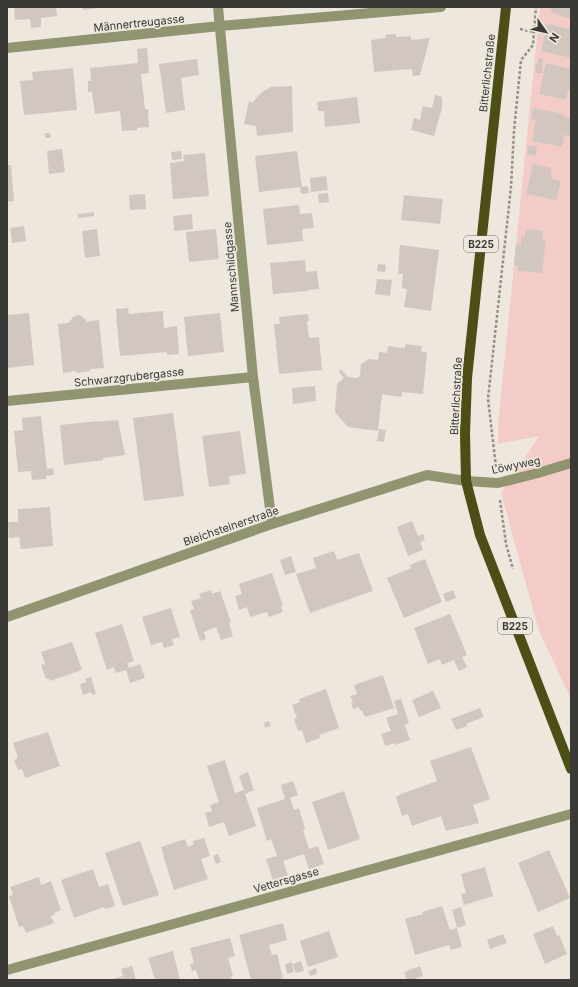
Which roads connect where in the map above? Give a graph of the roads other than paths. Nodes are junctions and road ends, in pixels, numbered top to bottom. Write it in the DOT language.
graph roads {
  1 [pos="218,7"];
  2 [pos="440,7"];
  3 [pos="506,7"];
  4 [pos="220,26"];
  5 [pos="7,48"];
  6 [pos="253,377"];
  7 [pos="7,401"];
  8 [pos="571,463"];
  9 [pos="466,481"];
  10 [pos="272,524"];
  11 [pos="7,617"];
  12 [pos="571,770"];
  13 [pos="571,814"];
  14 [pos="7,970"];
  1 -- 4 [label="street, Mannschildgasse"];
  2 -- 4 [label="street, Männertreugasse"];
  3 -- 9 [label="main road, Bitterlichstraße / B225"];
  4 -- 5 [label="street, Männertreugasse"];
  4 -- 6 [label="street, Mannschildgasse"];
  6 -- 7 [label="street, Schwarzgrubergasse"];
  6 -- 10 [label="street, Mannschildgasse"];
  8 -- 9 [label="street, Löwyweg"];
  9 -- 10 [label="street, Bleichsteinerstraße"];
  9 -- 12 [label="main road, Bitterlichstraße / B225"];
  10 -- 11 [label="street, Bleichsteinerstraße"];
  13 -- 14 [label="street, Vettersgasse"];
}
